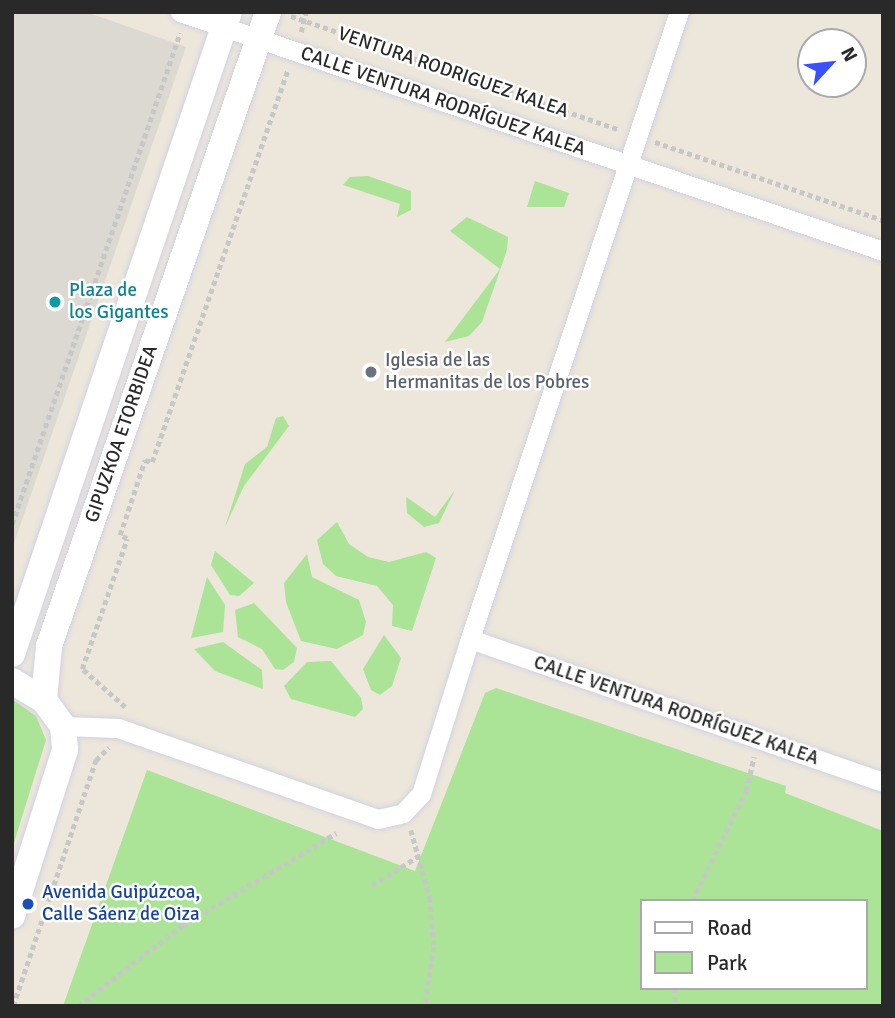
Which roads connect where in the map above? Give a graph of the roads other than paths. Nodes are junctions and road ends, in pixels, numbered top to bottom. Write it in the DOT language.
graph roads {
  1 [pos="268,12"];
  2 [pos="679,12"];
  3 [pos="182,18"];
  4 [pos="227,20"];
  5 [pos="258,38"];
  6 [pos="627,165"];
  7 [pos="883,251"];
  8 [pos="470,639"];
  9 [pos="12,654"];
  10 [pos="12,681"];
  11 [pos="44,700"];
  12 [pos="63,726"];
  13 [pos="883,782"];
  14 [pos="12,916"];
  1 -- 5 [label="main road, GIPUZKOA ETORBIDEA"];
  2 -- 6 [label="street"];
  3 -- 4 [label="street"];
  4 -- 5 [label="street, CALLE VENTURA RODRÍGUEZ KALEA"];
  4 -- 9 [label="main road, GIPUZKOA ETORBIDEA"];
  5 -- 6 [label="street, CALLE VENTURA RODRÍGUEZ KALEA"];
  5 -- 11 [label="main road, GIPUZKOA ETORBIDEA"];
  6 -- 7 [label="street, CALLE VENTURA RODRÍGUEZ KALEA"];
  6 -- 8 [label="street"];
  8 -- 12 [label="street"];
  8 -- 13 [label="street, CALLE VENTURA RODRÍGUEZ KALEA"];
  10 -- 11 [label="main road"];
  11 -- 12 [label="main road"];
  12 -- 14 [label="main road"];
}
